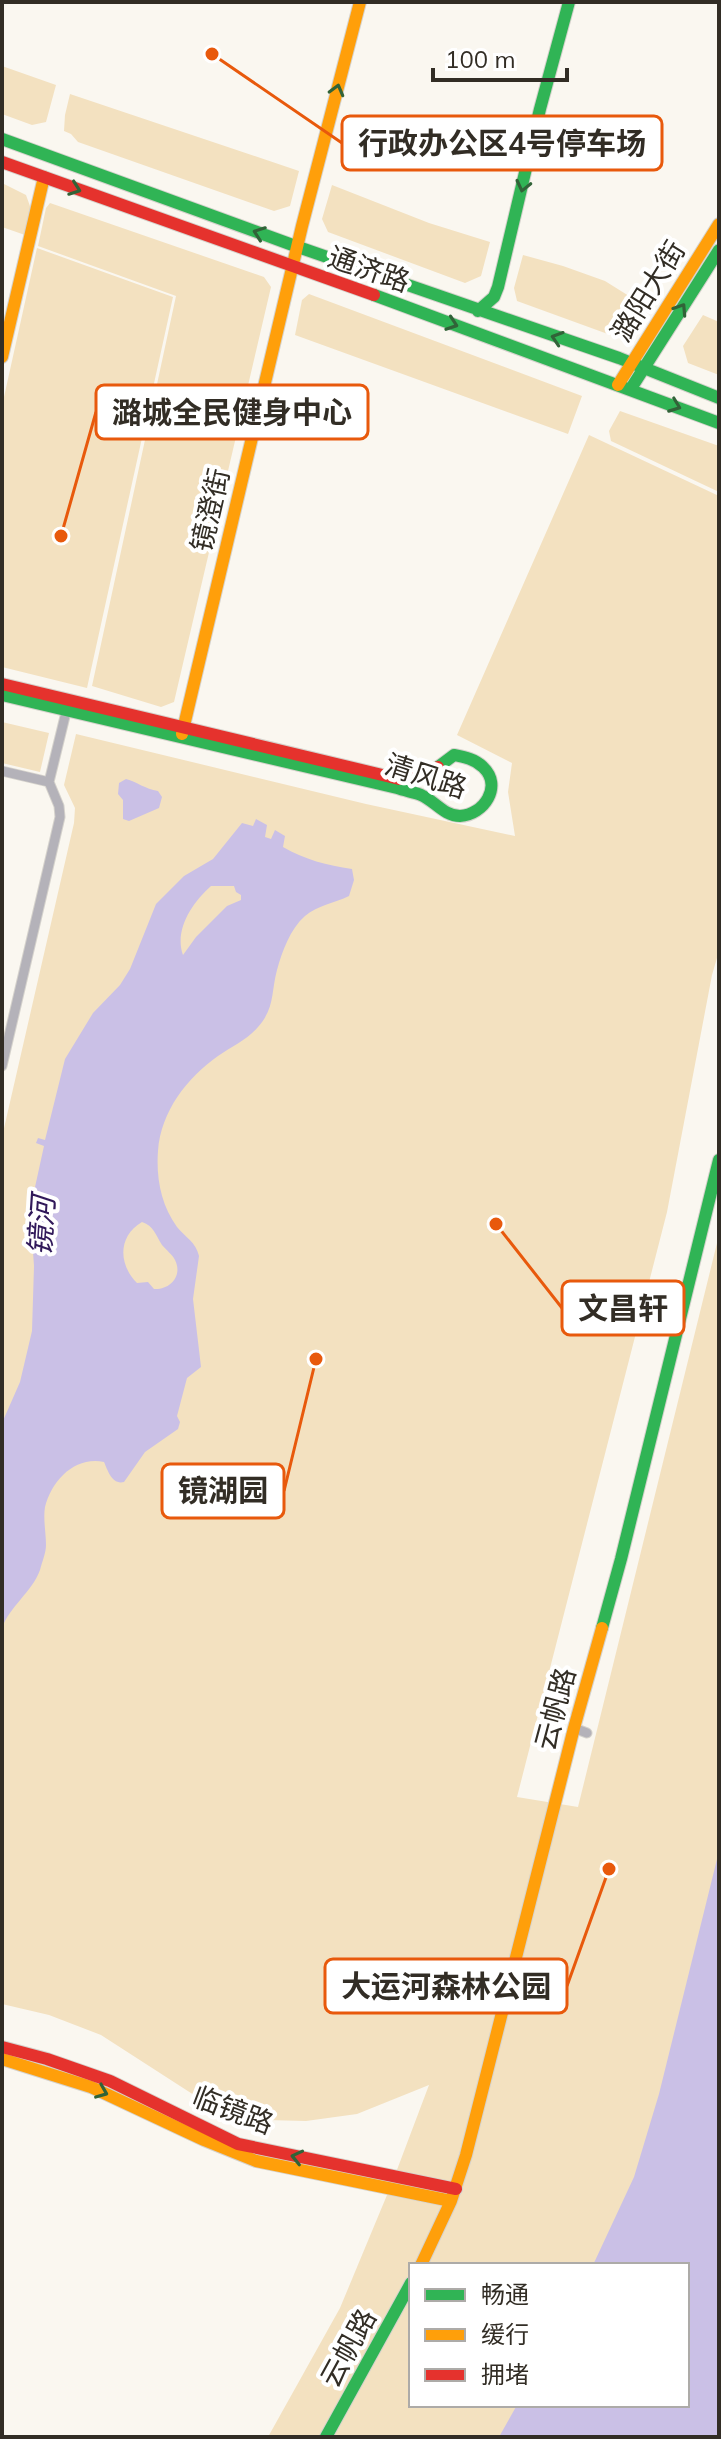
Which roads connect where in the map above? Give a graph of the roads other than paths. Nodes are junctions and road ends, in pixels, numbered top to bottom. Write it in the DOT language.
graph roads {
  1 [pos="360,2"];
  2 [pos="569,2"];
  3 [pos="2,139"];
  4 [pos="2,162"];
  5 [pos="44,177"];
  6 [pos="719,224"];
  7 [pos="298,247"];
  8 [pos="719,250"];
  9 [pos="293,268"];
  10 [pos="478,311"];
  11 [pos="2,357"];
  12 [pos="631,363"];
  13 [pos="644,368"];
  14 [pos="624,387"];
  15 [pos="719,398"];
  16 [pos="719,423"];
  17 [pos="2,684"];
  18 [pos="2,695"];
  19 [pos="67,705"];
  20 [pos="182,732"];
  21 [pos="2,771"];
  22 [pos="49,782"];
  23 [pos="2,1066"];
  24 [pos="719,1160"];
  25 [pos="2,2047"];
  26 [pos="2,2059"];
  27 [pos="454,2195"];
  28 [pos="422,2263"];
  29 [pos="409,2287"];
  30 [pos="326,2437"];
  7 -- 1 [label="street, 镜澄街, one-way"];
  2 -- 10 [label="street, one-way"];
  7 -- 3 [label="street, 通济路, one-way"];
  4 -- 5 [label="street, 通济路"];
  5 -- 9 [label="street, 通济路, one-way"];
  5 -- 11 [label="street"];
  6 -- 12 [label="street, 潞阳大街"];
  7 -- 9 [label="street, 镜澄街"];
  7 -- 10 [label="street, 通济路"];
  13 -- 8 [label="street, 潞阳大街, one-way"];
  9 -- 14 [label="street, 通济路, one-way"];
  9 -- 20 [label="street, 镜澄街"];
  12 -- 10 [label="street, 通济路, one-way"];
  12 -- 13 [label="street, 通济路"];
  12 -- 14 [label="street, 潞阳大街"];
  13 -- 14 [label="street, 潞阳大街"];
  13 -- 15 [label="street, 通济路"];
  14 -- 16 [label="street, 通济路, one-way"];
  17 -- 19 [label="street, 清风路"];
  18 -- 19 [label="street, 清风路"];
  19 -- 20 [label="street, 清风路"];
  19 -- 22 [label="street"];
  20 -- 20 [label="street, 清风路"];
  21 -- 22 [label="street"];
  22 -- 23 [label="street"];
  24 -- 27 [label="street, 云帆路"];
  27 -- 25 [label="street, 临镜路, one-way"];
  26 -- 27 [label="street, 临镜路, one-way"];
  27 -- 28 [label="street, 云帆路"];
  29 -- 30 [label="street, 云帆路"];
}
